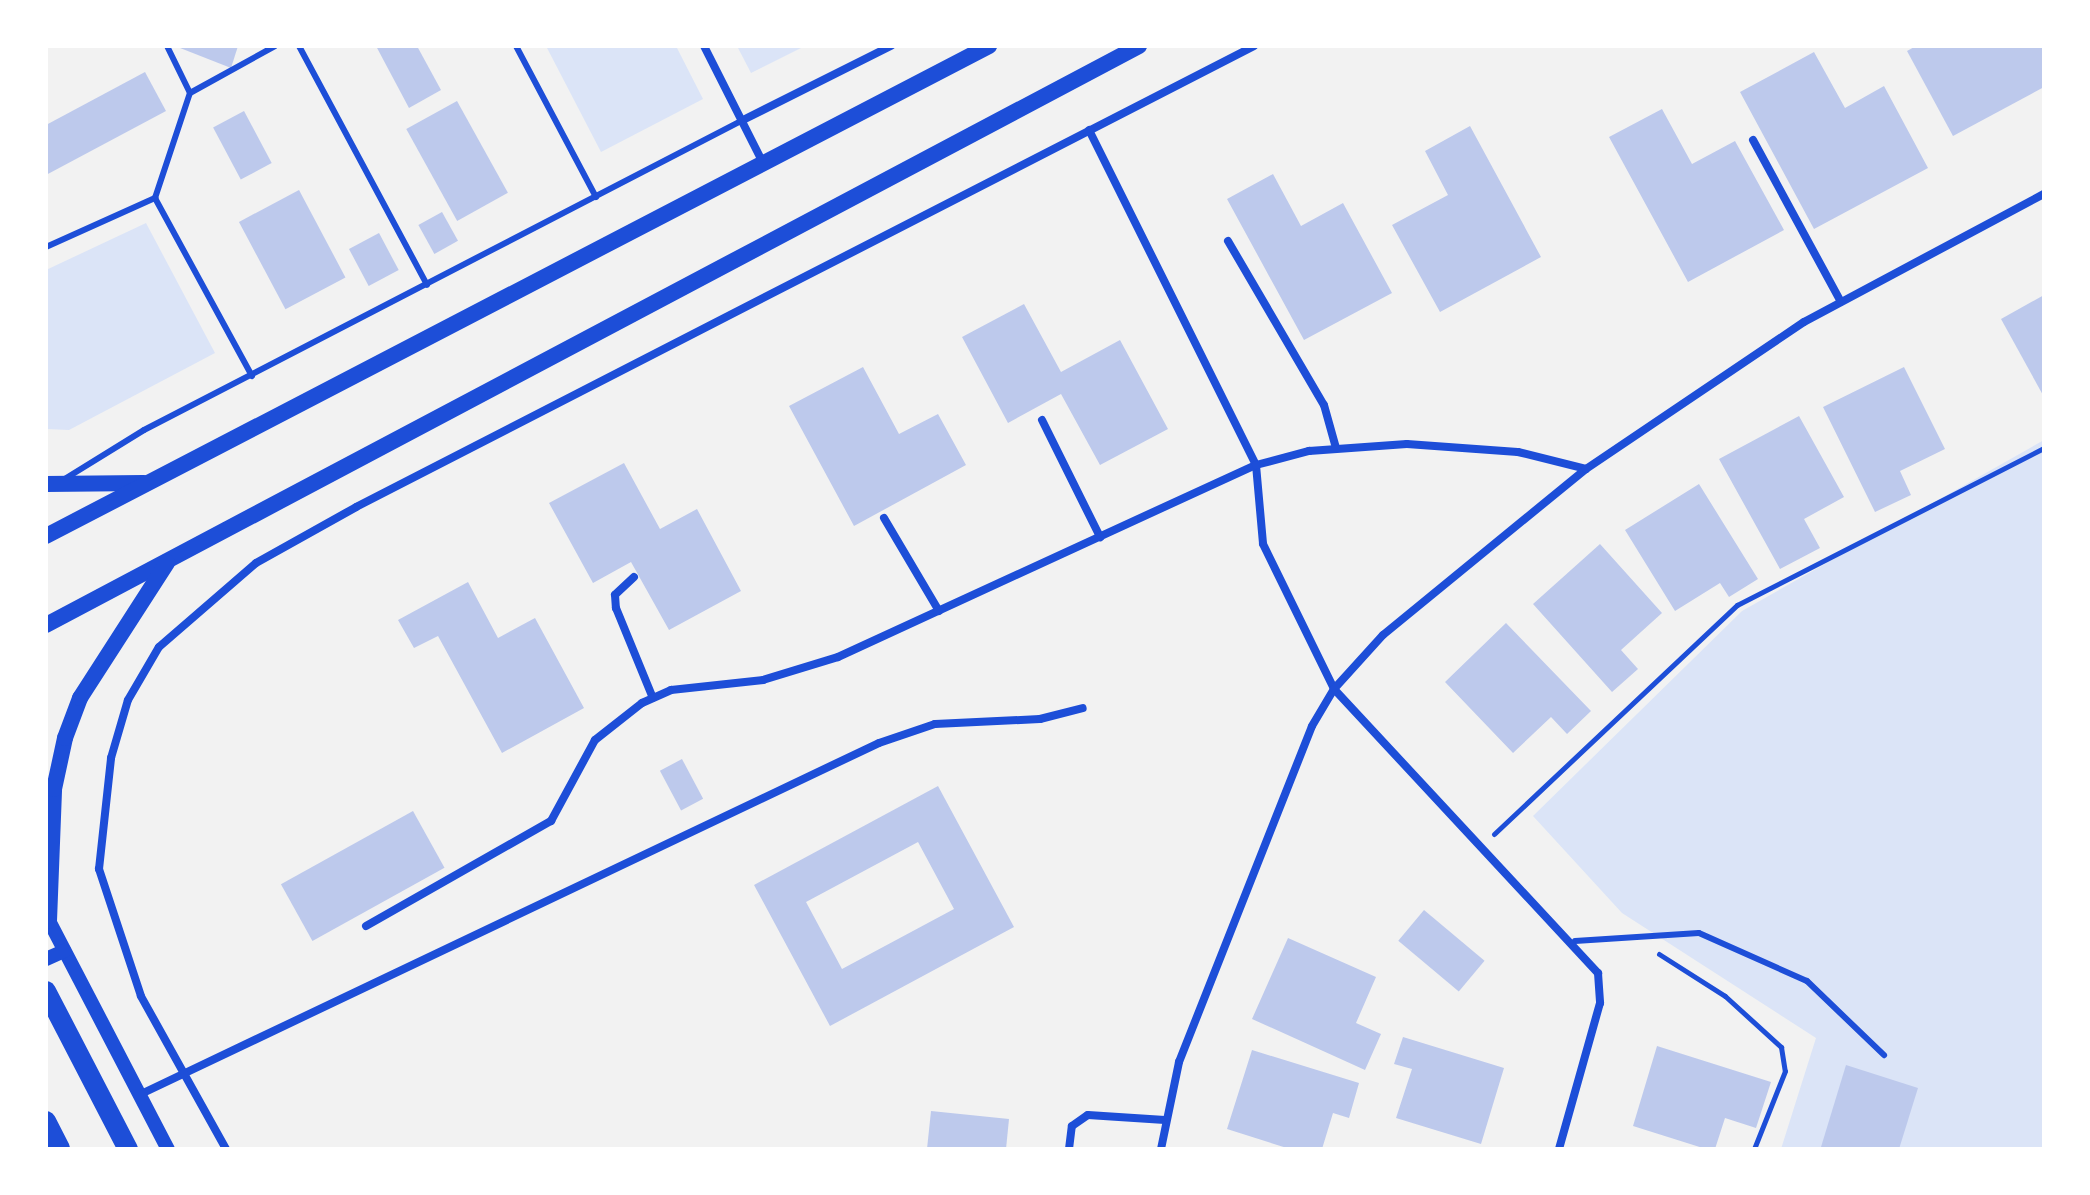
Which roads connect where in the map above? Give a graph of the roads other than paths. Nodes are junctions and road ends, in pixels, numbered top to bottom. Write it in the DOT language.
graph roads {
  1 [pos="167,46"];
  2 [pos="275,46"];
  3 [pos="299,46"];
  4 [pos="516,46"];
  5 [pos="704,46"];
  6 [pos="891,46"];
  7 [pos="989,46"];
  8 [pos="1139,46"];
  9 [pos="1254,46"];
  10 [pos="190,93"];
  11 [pos="741,121"];
  12 [pos="1089,130"];
  13 [pos="1753,140"];
  14 [pos="762,161"];
  15 [pos="2044,194"];
  16 [pos="596,197"];
  17 [pos="155,198"];
  18 [pos="1228,241"];
  19 [pos="46,247"];
  20 [pos="427,285"];
  21 [pos="1841,302"];
  22 [pos="252,376"];
  23 [pos="1042,420"];
  24 [pos="1336,448"];
  25 [pos="1256,465"];
  26 [pos="1586,469"];
  27 [pos="151,483"];
  28 [pos="51,484"];
  29 [pos="884,518"];
  30 [pos="46,536"];
  31 [pos="1100,537"];
  32 [pos="168,562"];
  33 [pos="634,577"];
  34 [pos="939,611"];
  35 [pos="46,625"];
  36 [pos="1334,689"];
  37 [pos="653,698"];
  38 [pos="1083,708"];
  39 [pos="48,918"];
  40 [pos="366,926"];
  41 [pos="1575,941"];
  42 [pos="64,951"];
  43 [pos="46,959"];
  44 [pos="46,991"];
  45 [pos="1884,1055"];
  46 [pos="184,1073"];
  47 [pos="141,1094"];
  48 [pos="1165,1120"];
  49 [pos="46,1121"];
  50 [pos="60,1149"];
  51 [pos="128,1149"];
  52 [pos="168,1149"];
  53 [pos="226,1149"];
  54 [pos="1069,1149"];
  55 [pos="1161,1149"];
  56 [pos="1559,1149"];
  1 -- 10 [label="lane"];
  2 -- 10 [label="lane"];
  3 -- 20 [label="lane"];
  4 -- 16 [label="lane"];
  5 -- 11 [label="street"];
  6 -- 11 [label="street"];
  7 -- 14 [label="main road"];
  8 -- 32 [label="main road"];
  9 -- 12 [label="street"];
  10 -- 17 [label="lane"];
  11 -- 14 [label="street"];
  11 -- 16 [label="lane"];
  12 -- 25 [label="street"];
  12 -- 46 [label="street"];
  13 -- 21 [label="street"];
  14 -- 27 [label="main road"];
  15 -- 21 [label="street"];
  16 -- 20 [label="lane"];
  17 -- 19 [label="lane"];
  17 -- 22 [label="lane"];
  18 -- 24 [label="street"];
  20 -- 22 [label="lane"];
  21 -- 26 [label="street"];
  22 -- 28 [label="lane"];
  23 -- 31 [label="street"];
  24 -- 25 [label="street"];
  24 -- 26 [label="street"];
  25 -- 31 [label="street"];
  25 -- 36 [label="street"];
  26 -- 36 [label="street"];
  27 -- 28 [label="main road"];
  27 -- 30 [label="main road"];
  29 -- 34 [label="street"];
  31 -- 34 [label="street"];
  32 -- 35 [label="main road"];
  32 -- 39 [label="main road"];
  33 -- 37 [label="street"];
  34 -- 37 [label="street"];
  36 -- 41 [label="street"];
  36 -- 48 [label="street"];
  37 -- 40 [label="street"];
  38 -- 46 [label="street"];
  39 -- 42 [label="street"];
  41 -- 45 [label="lane"];
  41 -- 56 [label="street"];
  42 -- 43 [label="street"];
  42 -- 47 [label="street"];
  44 -- 51 [label="main road"];
  46 -- 47 [label="street"];
  46 -- 53 [label="street"];
  47 -- 52 [label="street"];
  48 -- 54 [label="street"];
  48 -- 55 [label="street"];
  49 -- 50 [label="main road"];
}
